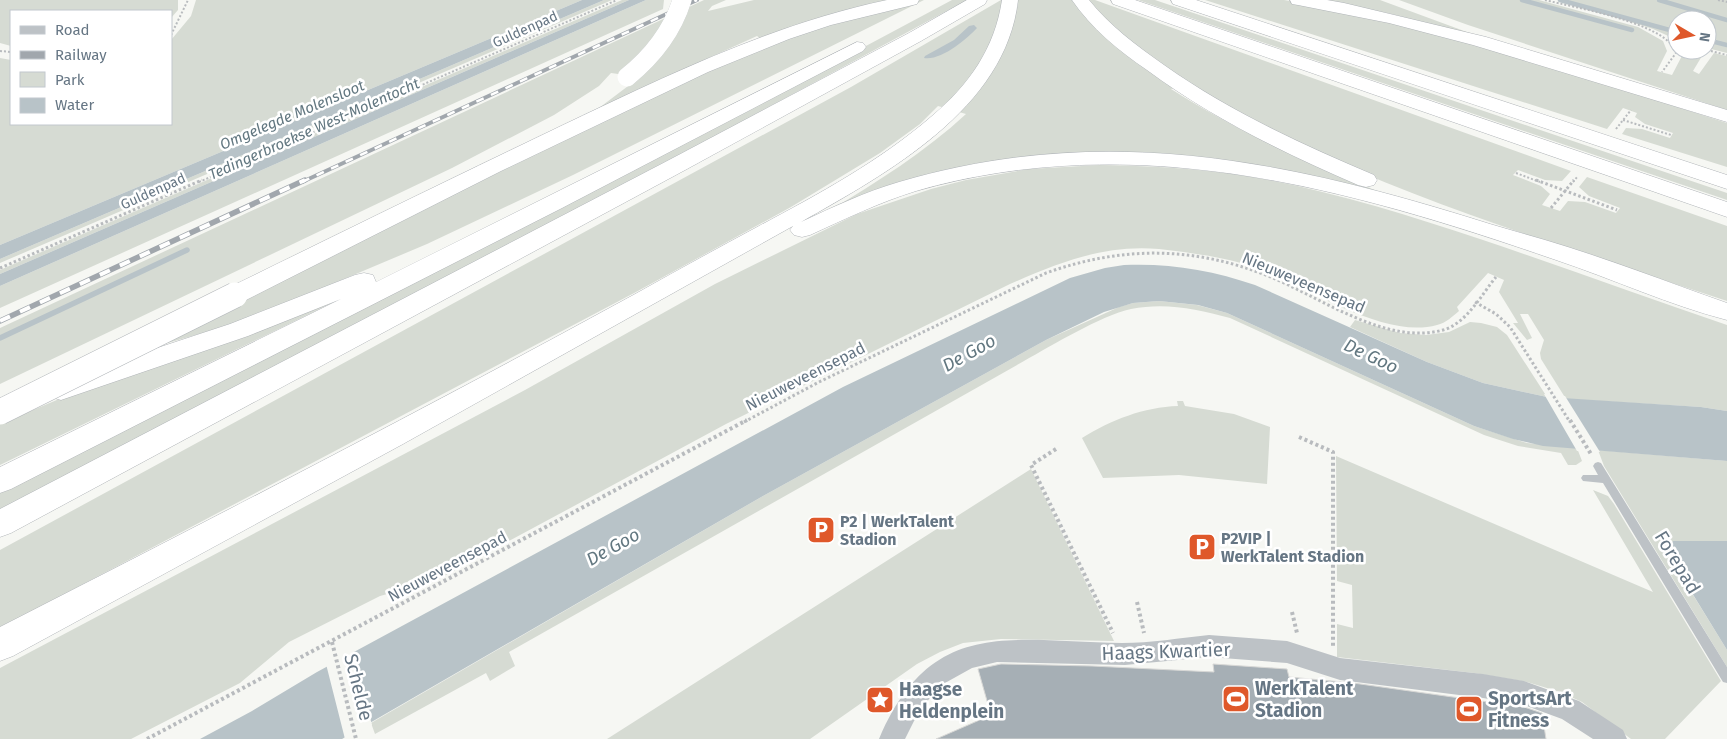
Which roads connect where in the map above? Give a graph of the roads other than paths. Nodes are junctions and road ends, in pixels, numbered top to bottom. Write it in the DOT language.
graph roads {
  1 [pos="682,0"];
  2 [pos="979,0"];
  3 [pos="1010,0"];
  4 [pos="1080,0"];
  5 [pos="1118,0"];
  6 [pos="1179,0"];
  7 [pos="1298,0"];
  8 [pos="1386,0"];
  9 [pos="934,6"];
  10 [pos="911,9"];
  11 [pos="877,36"];
  12 [pos="1658,94"];
  13 [pos="1727,116"];
  14 [pos="478,173"];
  15 [pos="1727,181"];
  16 [pos="554,203"];
  17 [pos="1727,210"];
  18 [pos="1555,252"];
  19 [pos="1727,312"];
  20 [pos="573,338"];
  21 [pos="0,410"];
  22 [pos="1598,466"];
  23 [pos="1586,478"];
  24 [pos="1606,479"];
  25 [pos="0,481"];
  26 [pos="0,524"];
  27 [pos="0,646"];
  28 [pos="1727,678"];
  29 [pos="892,739"];
  30 [pos="1614,739"];
  1 -- 14 [label="highway, bridge"];
  2 -- 26 [label="highway"];
  3 -- 20 [label="highway"];
  4 -- 18 [label="highway"];
  5 -- 17 [label="highway"];
  6 -- 15 [label="highway"];
  7 -- 12 [label="highway"];
  8 -- 12 [label="highway"];
  9 -- 10 [label="highway"];
  10 -- 14 [label="highway"];
  11 -- 16 [label="highway"];
  12 -- 13 [label="highway"];
  14 -- 21 [label="highway, bridge"];
  16 -- 21 [label="highway"];
  16 -- 25 [label="highway"];
  18 -- 19 [label="highway"];
  18 -- 20 [label="highway"];
  20 -- 27 [label="highway"];
  22 -- 24 [label="lane, Forepad"];
  23 -- 24 [label="lane"];
  24 -- 28 [label="lane, Forepad"];
  29 -- 30 [label="street, Haags Kwartier"];
}
